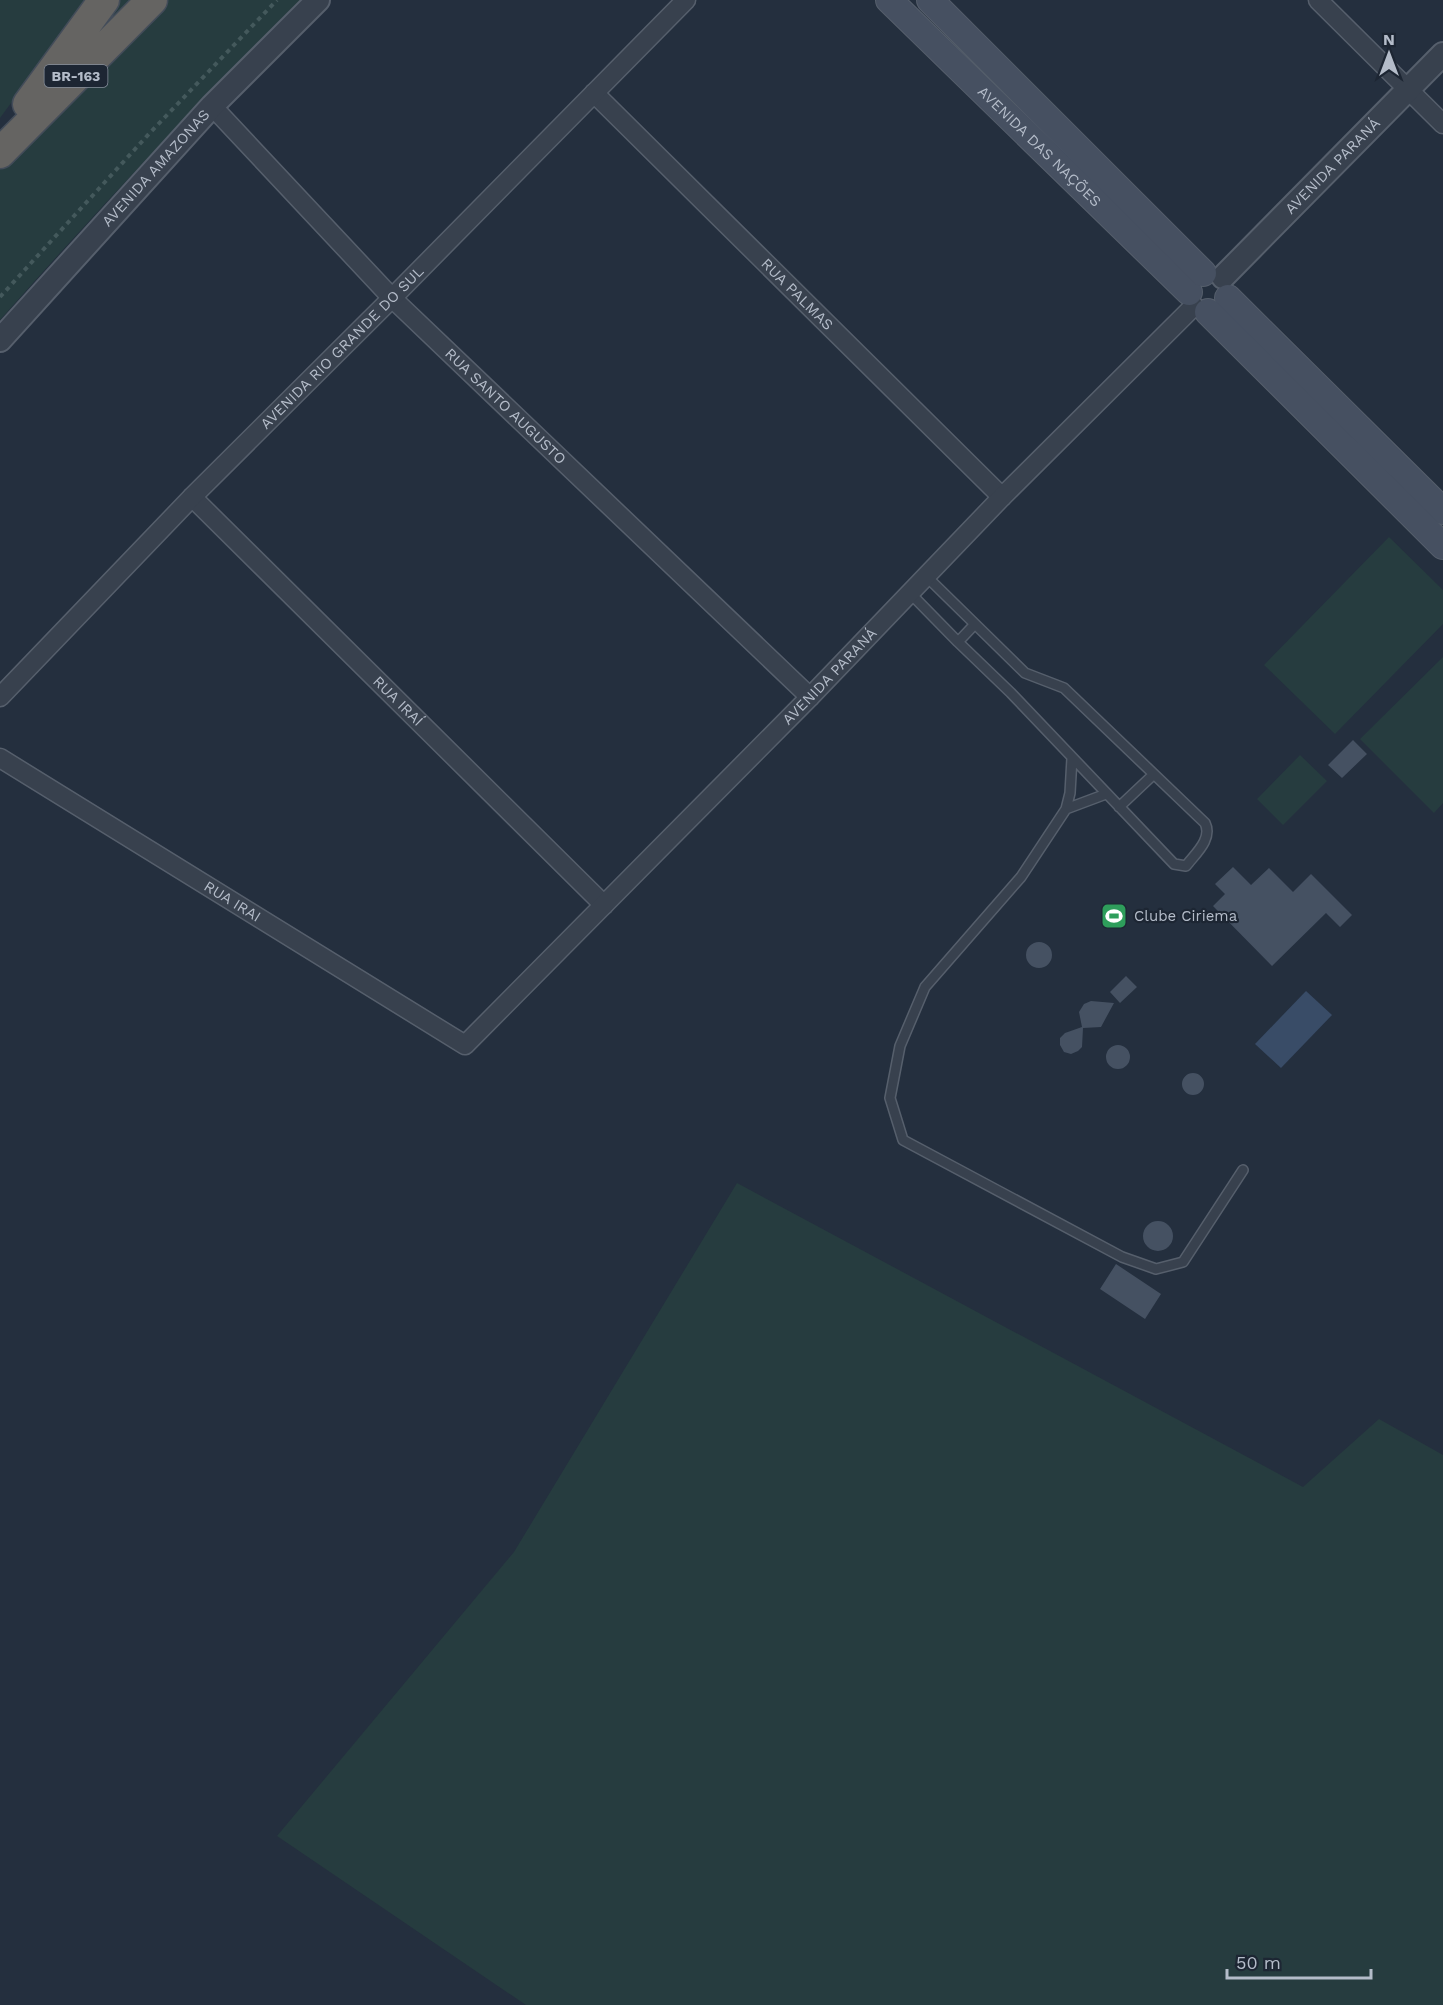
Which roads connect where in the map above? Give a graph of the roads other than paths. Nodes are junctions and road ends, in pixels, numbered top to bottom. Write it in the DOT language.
graph roads {
  1 [pos="104,0"];
  2 [pos="152,0"];
  3 [pos="318,0"];
  4 [pos="686,0"];
  5 [pos="889,0"];
  6 [pos="930,0"];
  7 [pos="1318,0"];
  8 [pos="1443,54"];
  9 [pos="1408,89"];
  10 [pos="594,93"];
  11 [pos="212,106"];
  12 [pos="1443,124"];
  13 [pos="0,142"];
  14 [pos="0,153"];
  15 [pos="1207,293"];
  16 [pos="392,298"];
  17 [pos="0,340"];
  18 [pos="1002,496"];
  19 [pos="192,497"];
  20 [pos="1443,511"];
  21 [pos="1443,546"];
  22 [pos="926,576"];
  23 [pos="910,593"];
  24 [pos="975,624"];
  25 [pos="958,642"];
  26 [pos="0,697"];
  27 [pos="810,697"];
  28 [pos="0,758"];
  29 [pos="1072,758"];
  30 [pos="1154,774"];
  31 [pos="1106,794"];
  32 [pos="1119,807"];
  33 [pos="1066,809"];
  34 [pos="604,905"];
  35 [pos="465,1045"];
  36 [pos="1243,1170"];
  1 -- 13 [label="highway, BR-163"];
  2 -- 14 [label="highway, BR-163"];
  3 -- 11 [label="street, AVENIDA AMAZONAS"];
  4 -- 10 [label="street, AVENIDA RIO GRANDE DO SUL"];
  5 -- 15 [label="main road, AVENIDA DAS NAÇÕES"];
  6 -- 15 [label="main road, AVENIDA DAS NAÇÕES"];
  7 -- 9 [label="street"];
  8 -- 9 [label="street, AVENIDA PARANÁ"];
  9 -- 12 [label="street"];
  9 -- 15 [label="street, AVENIDA PARANÁ"];
  10 -- 16 [label="street, AVENIDA RIO GRANDE DO SUL"];
  10 -- 18 [label="street, RUA PALMAS"];
  11 -- 16 [label="street, RUA SANTO AUGUSTO"];
  11 -- 17 [label="street, AVENIDA AMAZONAS"];
  15 -- 18 [label="street, AVENIDA PARANÁ"];
  15 -- 20 [label="main road, AVENIDA DAS NAÇÕES"];
  15 -- 21 [label="main road, AVENIDA DAS NAÇÕES"];
  16 -- 19 [label="street, AVENIDA RIO GRANDE DO SUL"];
  16 -- 27 [label="street, RUA SANTO AUGUSTO"];
  18 -- 22 [label="street, AVENIDA PARANÁ"];
  19 -- 26 [label="street, AVENIDA RIO GRANDE DO SUL"];
  19 -- 34 [label="street, RUA IRAÍ"];
  22 -- 23 [label="street, AVENIDA PARANÁ"];
  22 -- 24 [label="lane"];
  23 -- 25 [label="lane"];
  23 -- 27 [label="street, AVENIDA PARANÁ"];
  24 -- 25 [label="lane"];
  24 -- 30 [label="lane"];
  25 -- 29 [label="lane"];
  27 -- 34 [label="street, AVENIDA PARANÁ"];
  28 -- 35 [label="street, RUA IRAI"];
  29 -- 31 [label="lane"];
  29 -- 33 [label="lane"];
  30 -- 32 [label="lane"];
  30 -- 32 [label="lane"];
  31 -- 32 [label="lane"];
  31 -- 33 [label="lane"];
  33 -- 36 [label="lane"];
  34 -- 35 [label="street, AVENIDA PARANÁ"];
}
